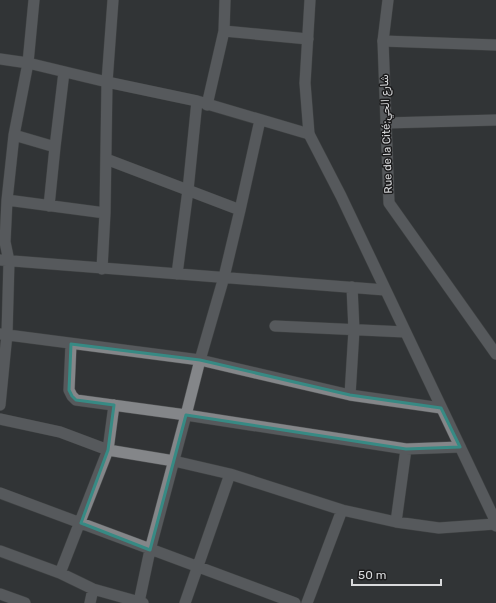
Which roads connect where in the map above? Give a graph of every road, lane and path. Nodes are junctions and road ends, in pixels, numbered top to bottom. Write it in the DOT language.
graph roads {
  1 [pos="34,0"];
  2 [pos="113,0"];
  3 [pos="225,0"];
  4 [pos="310,0"];
  5 [pos="388,0"];
  6 [pos="224,31"];
  7 [pos="308,39"];
  8 [pos="383,41"];
  9 [pos="496,45"];
  10 [pos="0,59"];
  11 [pos="28,63"];
  12 [pos="64,72"];
  13 [pos="107,82"];
  14 [pos="202,103"];
  15 [pos="260,120"];
  16 [pos="496,120"];
  17 [pos="386,123"];
  18 [pos="309,134"];
  19 [pos="14,135"];
  20 [pos="55,147"];
  21 [pos="106,159"];
  22 [pos="188,190"];
  23 [pos="7,200"];
  24 [pos="49,206"];
  25 [pos="240,210"];
  26 [pos="105,213"];
  27 [pos="4,261"];
  28 [pos="102,269"];
  29 [pos="177,274"];
  30 [pos="224,277"];
  31 [pos="352,287"];
  32 [pos="385,290"];
  33 [pos="276,326"];
  34 [pos="354,330"];
  35 [pos="405,332"];
  36 [pos="4,334"];
  37 [pos="71,344"];
  38 [pos="495,352"];
  39 [pos="200,360"];
  40 [pos="350,395"];
  41 [pos="0,405"];
  42 [pos="114,405"];
  43 [pos="442,408"];
  44 [pos="186,415"];
  45 [pos="0,419"];
  46 [pos="460,447"];
  47 [pos="406,449"];
  48 [pos="108,450"];
  49 [pos="174,461"];
  50 [pos="230,474"];
  51 [pos="0,493"];
  52 [pos="342,510"];
  53 [pos="396,522"];
  54 [pos="81,523"];
  55 [pos="496,525"];
  56 [pos="150,550"];
  57 [pos="0,551"];
  58 [pos="198,566"];
  59 [pos="60,573"];
  60 [pos="93,588"];
  61 [pos="0,594"];
  62 [pos="141,602"];
  63 [pos="25,603"];
  64 [pos="90,603"];
  65 [pos="185,603"];
  66 [pos="295,603"];
  67 [pos="307,603"];
  1 -- 11 [label="street"];
  2 -- 13 [label="street"];
  3 -- 6 [label="street"];
  4 -- 7 [label="street"];
  5 -- 8 [label="street, Rue de la Cité;شارع الحي"];
  6 -- 7 [label="street"];
  6 -- 14 [label="street"];
  7 -- 18 [label="street"];
  8 -- 9 [label="street"];
  8 -- 17 [label="street, Rue de la Cité;شارع الحي"];
  10 -- 11 [label="street"];
  11 -- 12 [label="street"];
  11 -- 19 [label="street"];
  12 -- 13 [label="street"];
  12 -- 20 [label="street"];
  13 -- 14 [label="street"];
  13 -- 21 [label="street"];
  14 -- 15 [label="street"];
  14 -- 22 [label="street"];
  15 -- 18 [label="street"];
  15 -- 25 [label="street"];
  16 -- 17 [label="street"];
  17 -- 38 [label="street, Rue de la Cité;شارع الحي"];
  18 -- 32 [label="street"];
  19 -- 20 [label="street"];
  19 -- 23 [label="street"];
  20 -- 24 [label="street"];
  21 -- 22 [label="street"];
  21 -- 26 [label="street"];
  22 -- 25 [label="street"];
  22 -- 29 [label="street"];
  23 -- 24 [label="street"];
  23 -- 27 [label="street"];
  24 -- 26 [label="street"];
  25 -- 30 [label="street"];
  26 -- 28 [label="street"];
  27 -- 28 [label="street"];
  27 -- 36 [label="street"];
  28 -- 29 [label="street"];
  29 -- 30 [label="street"];
  30 -- 31 [label="street"];
  30 -- 39 [label="street"];
  31 -- 32 [label="street"];
  31 -- 34 [label="street"];
  32 -- 35 [label="street"];
  33 -- 34 [label="street"];
  34 -- 35 [label="street"];
  34 -- 40 [label="street"];
  35 -- 43 [label="street"];
  36 -- 37 [label="street"];
  36 -- 41 [label="street"];
  37 -- 39 [label="street"];
  37 -- 42 [label="street"];
  39 -- 40 [label="street"];
  39 -- 44 [label="street"];
  40 -- 43 [label="street"];
  42 -- 44 [label="street"];
  42 -- 48 [label="street"];
  43 -- 46 [label="street"];
  44 -- 47 [label="street"];
  44 -- 49 [label="street"];
  45 -- 48 [label="street"];
  46 -- 47 [label="street"];
  46 -- 55 [label="street"];
  47 -- 53 [label="street"];
  48 -- 49 [label="street"];
  48 -- 54 [label="street"];
  49 -- 50 [label="street"];
  49 -- 56 [label="street"];
  50 -- 52 [label="street"];
  50 -- 58 [label="street"];
  51 -- 54 [label="street"];
  52 -- 53 [label="street"];
  52 -- 67 [label="street"];
  53 -- 55 [label="street"];
  54 -- 56 [label="street"];
  54 -- 59 [label="street"];
  56 -- 58 [label="street"];
  56 -- 62 [label="street"];
  57 -- 59 [label="street"];
  58 -- 65 [label="street"];
  58 -- 66 [label="street"];
  59 -- 60 [label="street"];
  60 -- 62 [label="street"];
  60 -- 64 [label="street"];
  61 -- 63 [label="street"];
}
